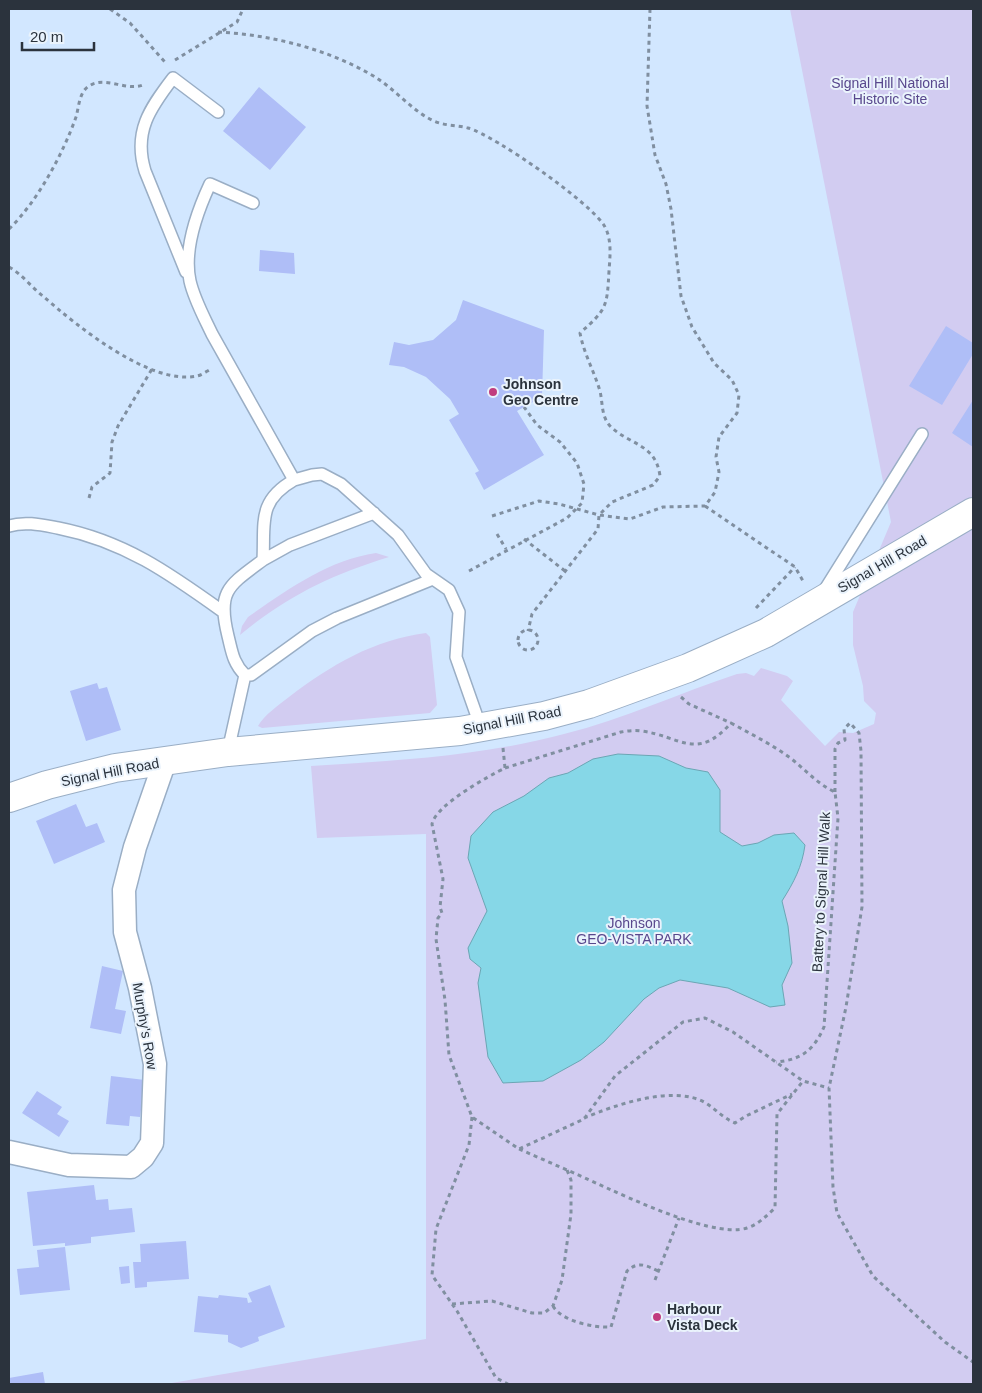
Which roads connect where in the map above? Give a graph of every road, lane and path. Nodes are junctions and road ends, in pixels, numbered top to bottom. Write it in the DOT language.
graph roads {
  1 [pos="110,9"];
  2 [pos="243,9"];
  3 [pos="650,9"];
  4 [pos="218,32"];
  5 [pos="167,64"];
  6 [pos="163,69"];
  7 [pos="148,82"];
  8 [pos="218,112"];
  9 [pos="253,203"];
  10 [pos="9,229"];
  11 [pos="9,268"];
  12 [pos="190,280"];
  13 [pos="228,361"];
  14 [pos="152,369"];
  15 [pos="524,407"];
  16 [pos="922,434"];
  17 [pos="294,480"];
  18 [pos="88,498"];
  19 [pos="705,506"];
  20 [pos="577,510"];
  21 [pos="973,512"];
  22 [pos="374,513"];
  23 [pos="599,515"];
  24 [pos="492,516"];
  25 [pos="9,526"];
  26 [pos="497,534"];
  27 [pos="524,540"];
  28 [pos="506,549"];
  29 [pos="263,560"];
  30 [pos="795,567"];
  31 [pos="469,571"];
  32 [pos="565,571"];
  33 [pos="433,579"];
  34 [pos="816,603"];
  35 [pos="222,611"];
  36 [pos="528,631"];
  37 [pos="245,675"];
  38 [pos="678,694"];
  39 [pos="731,723"];
  40 [pos="481,728"];
  41 [pos="502,745"];
  42 [pos="228,752"];
  43 [pos="164,761"];
  44 [pos="505,768"];
  45 [pos="835,792"];
  46 [pos="9,798"];
  47 [pos="776,1062"];
  48 [pos="804,1081"];
  49 [pos="829,1088"];
  50 [pos="794,1093"];
  51 [pos="472,1117"];
  52 [pos="584,1119"];
  53 [pos="519,1149"];
  54 [pos="9,1152"];
  55 [pos="567,1170"];
  56 [pos="679,1218"];
  57 [pos="658,1271"];
  58 [pos="655,1280"];
  59 [pos="452,1304"];
  60 [pos="553,1306"];
  61 [pos="973,1362"];
  62 [pos="508,1384"];
  1 -- 5 [label="path"];
  2 -- 4 [label="path"];
  3 -- 19 [label="path"];
  4 -- 5 [label="path"];
  4 -- 23 [label="path"];
  5 -- 6 [label="path"];
  7 -- 10 [label="path"];
  8 -- 12 [label="lane"];
  9 -- 12 [label="lane"];
  11 -- 14 [label="path"];
  12 -- 13 [label="lane"];
  13 -- 14 [label="path"];
  13 -- 17 [label="lane"];
  14 -- 18 [label="path"];
  15 -- 20 [label="path"];
  16 -- 34 [label="lane"];
  17 -- 22 [label="lane"];
  17 -- 29 [label="lane"];
  19 -- 23 [label="path"];
  19 -- 30 [label="path"];
  20 -- 23 [label="path"];
  20 -- 24 [label="path"];
  20 -- 27 [label="path"];
  21 -- 34 [label="street, Signal Hill Road"];
  22 -- 29 [label="lane"];
  22 -- 33 [label="lane"];
  23 -- 32 [label="path"];
  25 -- 35 [label="lane"];
  26 -- 28 [label="path"];
  27 -- 28 [label="path"];
  27 -- 32 [label="path"];
  28 -- 31 [label="path"];
  29 -- 35 [label="lane"];
  32 -- 36 [label="path"];
  33 -- 37 [label="lane"];
  33 -- 40 [label="lane"];
  34 -- 40 [label="street, Signal Hill Road"];
  35 -- 37 [label="lane"];
  36 -- 36 [label="path"];
  37 -- 42 [label="lane"];
  38 -- 39 [label="path, Battery to Signal Hill Walk"];
  39 -- 44 [label="path"];
  39 -- 45 [label="path, Battery to Signal Hill Walk"];
  40 -- 42 [label="street, Signal Hill Road"];
  41 -- 44 [label="path"];
  42 -- 43 [label="street, Signal Hill Road"];
  43 -- 46 [label="street, Signal Hill Road"];
  43 -- 54 [label="street, Murphy's Row"];
  44 -- 51 [label="path"];
  45 -- 47 [label="path, Battery to Signal Hill Walk"];
  45 -- 49 [label="path"];
  47 -- 48 [label="path"];
  47 -- 52 [label="path"];
  48 -- 49 [label="path"];
  48 -- 50 [label="path"];
  49 -- 61 [label="path"];
  50 -- 52 [label="path"];
  50 -- 56 [label="path"];
  51 -- 53 [label="path"];
  51 -- 59 [label="path"];
  52 -- 53 [label="path"];
  53 -- 55 [label="path"];
  55 -- 56 [label="path"];
  55 -- 60 [label="path"];
  56 -- 57 [label="path"];
  57 -- 58 [label="path"];
  57 -- 60 [label="path"];
  59 -- 60 [label="path"];
  59 -- 62 [label="path"];
}
